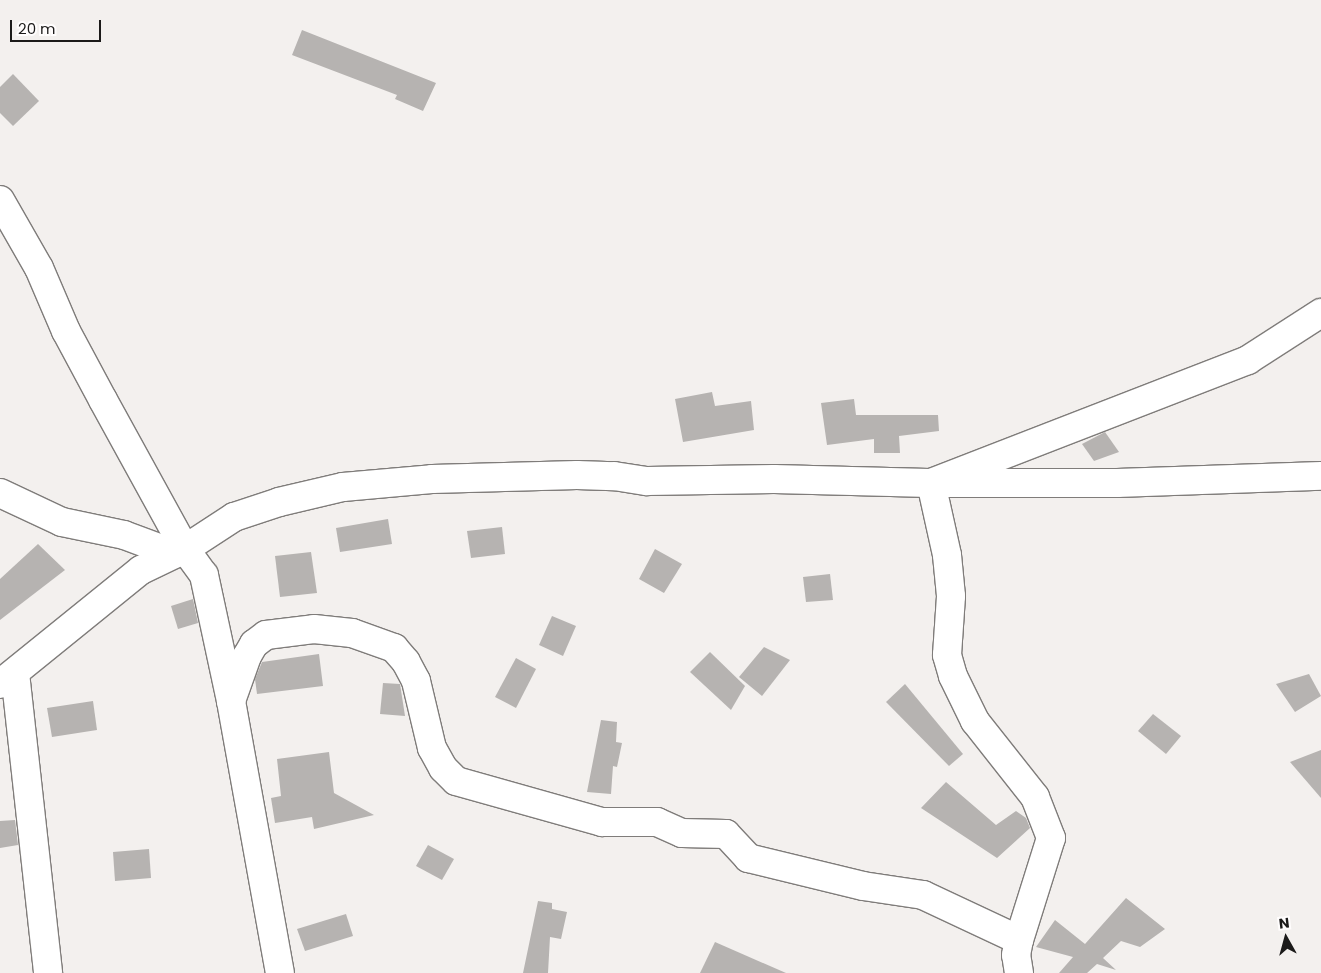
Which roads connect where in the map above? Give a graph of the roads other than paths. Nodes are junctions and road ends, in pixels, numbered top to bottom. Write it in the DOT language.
graph roads {
  1 [pos="0,200"];
  2 [pos="1321,312"];
  3 [pos="1321,476"];
  4 [pos="931,482"];
  5 [pos="0,493"];
  6 [pos="180,552"];
  7 [pos="8,678"];
  8 [pos="231,700"];
  9 [pos="1019,940"];
  10 [pos="48,973"];
  11 [pos="280,973"];
  12 [pos="1019,973"];
  1 -- 6 [label="street"];
  2 -- 4 [label="street"];
  3 -- 4 [label="street"];
  4 -- 6 [label="street"];
  4 -- 9 [label="street"];
  5 -- 6 [label="street"];
  6 -- 7 [label="street"];
  6 -- 8 [label="street"];
  7 -- 10 [label="street"];
  8 -- 9 [label="street"];
  8 -- 11 [label="street"];
  9 -- 12 [label="street"];
}
